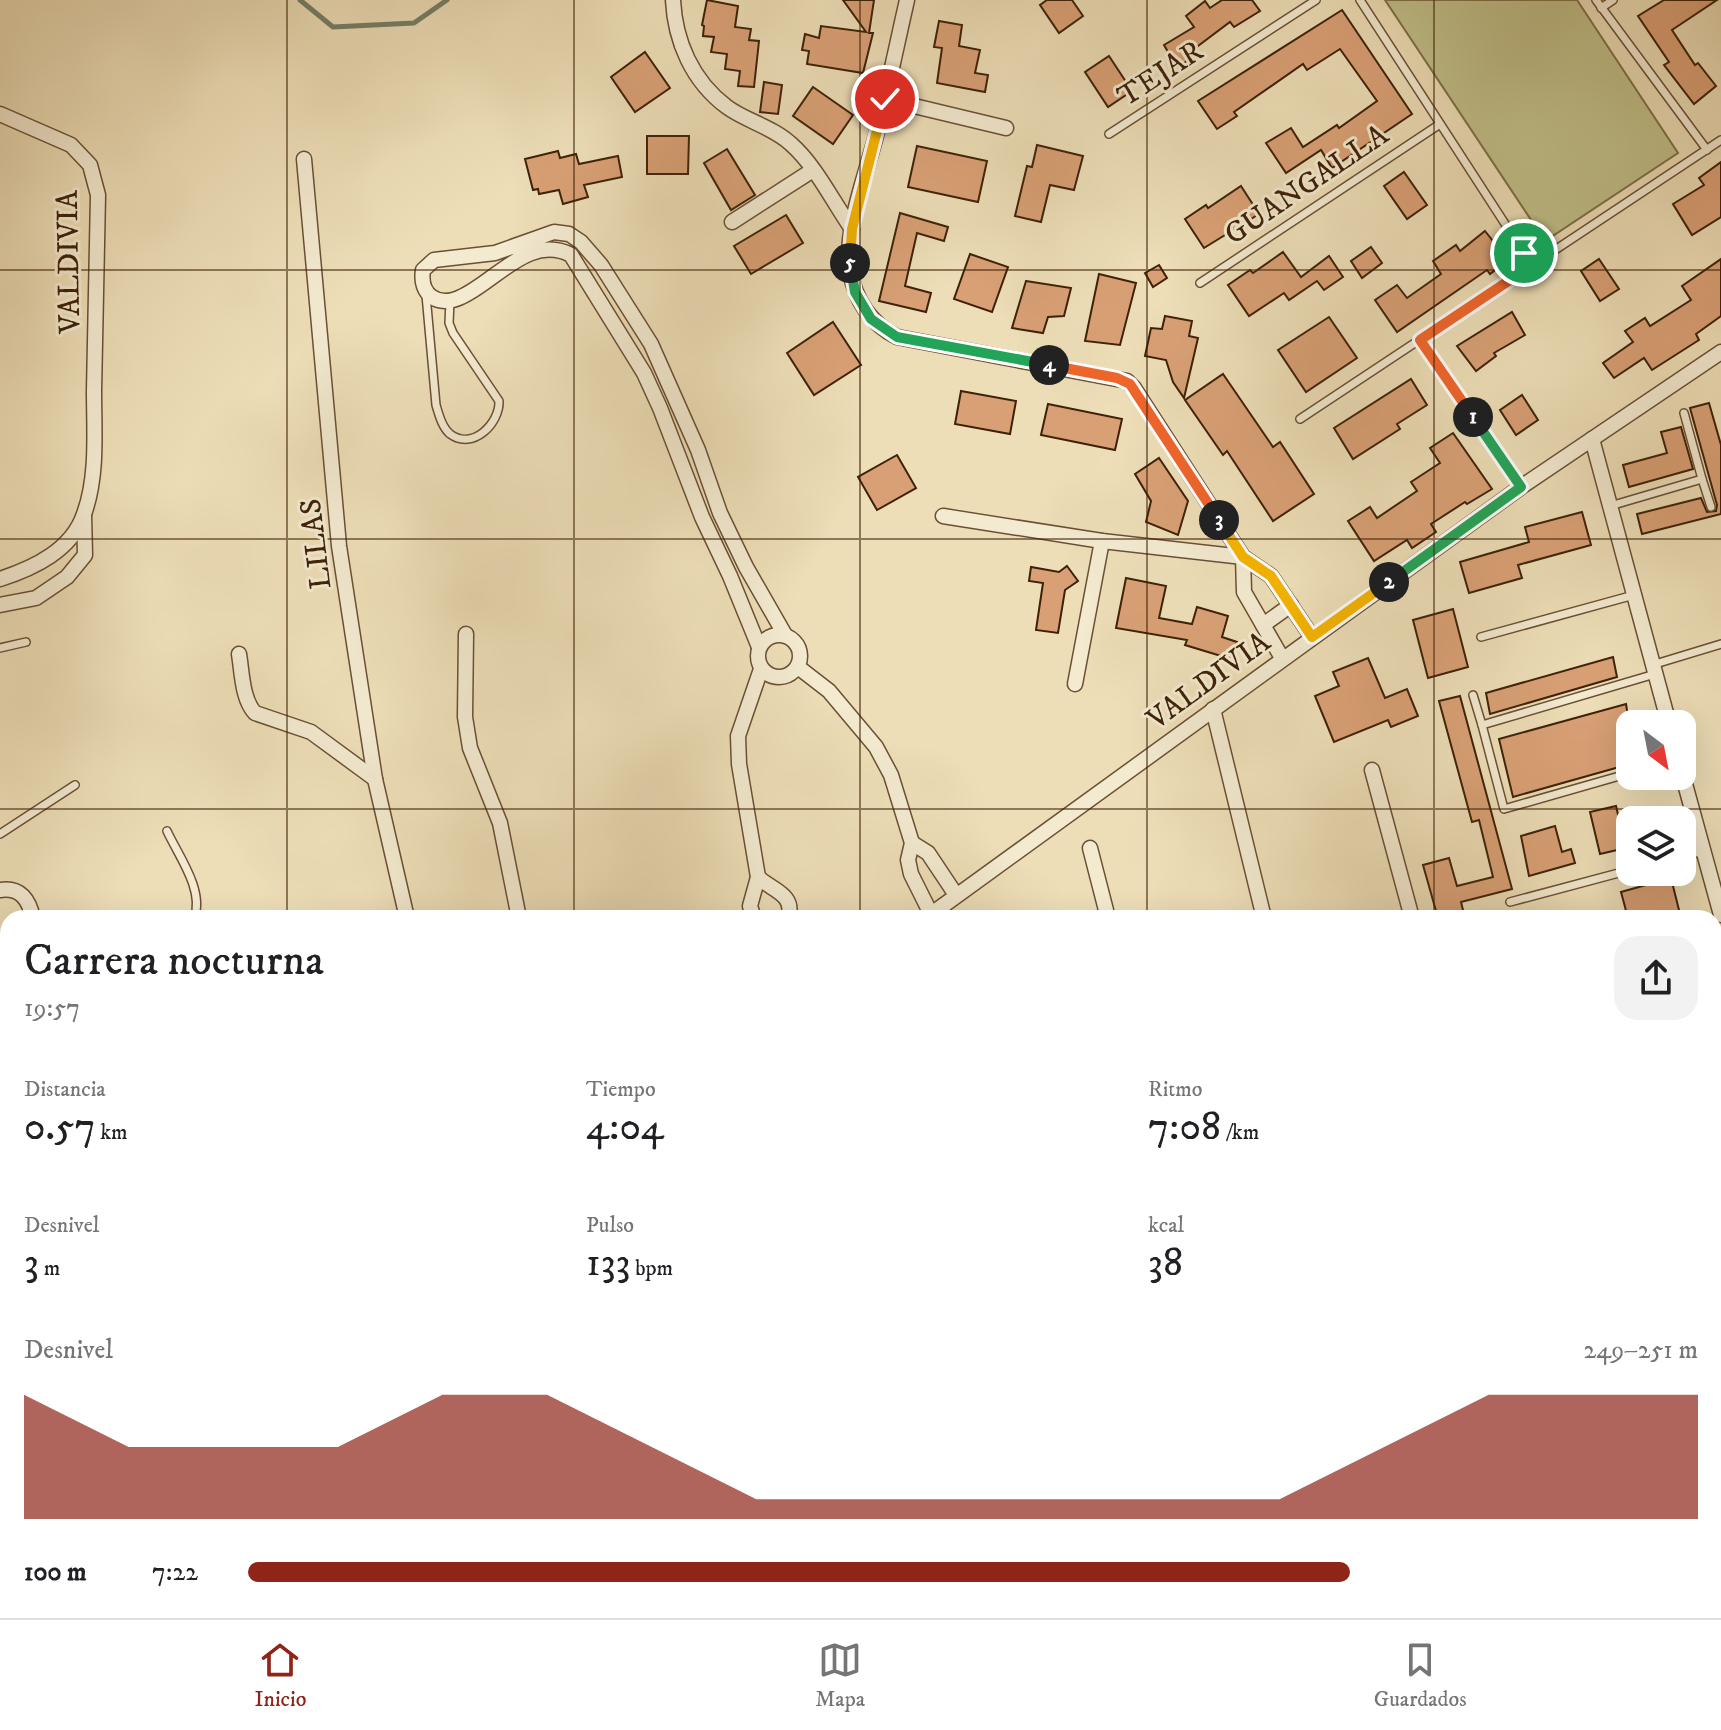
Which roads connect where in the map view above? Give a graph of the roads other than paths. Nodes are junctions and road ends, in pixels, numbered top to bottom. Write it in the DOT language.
graph roads {
  1 [pos="673,0"];
  2 [pos="907,0"];
  3 [pos="1316,0"];
  4 [pos="1360,0"];
  5 [pos="1596,0"];
  6 [pos="1613,0"];
  7 [pos="1601,8"];
  8 [pos="885,99"];
  9 [pos="0,114"];
  10 [pos="1440,124"];
  11 [pos="1006,128"];
  12 [pos="1109,134"];
  13 [pos="1721,140"];
  14 [pos="1707,150"];
  15 [pos="304,159"];
  16 [pos="813,170"];
  17 [pos="732,222"];
  18 [pos="852,229"];
  19 [pos="1534,264"];
  20 [pos="1200,283"];
  21 [pos="426,292"];
  22 [pos="450,301"];
  23 [pos="1420,340"];
  24 [pos="1721,352"];
  25 [pos="1684,413"];
  26 [pos="1300,419"];
  27 [pos="1592,439"];
  28 [pos="1702,479"];
  29 [pos="1521,487"];
  30 [pos="1610,506"];
  31 [pos="1711,507"];
  32 [pos="84,515"];
  33 [pos="943,516"];
  34 [pos="1102,541"];
  35 [pos="1243,557"];
  36 [pos="0,579"];
  37 [pos="1634,595"];
  38 [pos="0,605"];
  39 [pos="1291,605"];
  40 [pos="1263,625"];
  41 [pos="466,634"];
  42 [pos="785,635"];
  43 [pos="1312,637"];
  44 [pos="1481,637"];
  45 [pos="26,642"];
  46 [pos="1721,644"];
  47 [pos="759,647"];
  48 [pos="0,648"];
  49 [pos="239,654"];
  50 [pos="1282,658"];
  51 [pos="798,667"];
  52 [pos="761,669"];
  53 [pos="1654,669"];
  54 [pos="1075,684"];
  55 [pos="1473,695"];
  56 [pos="1213,709"];
  57 [pos="1665,710"];
  58 [pos="1482,725"];
  59 [pos="1372,770"];
  60 [pos="1616,777"];
  61 [pos="375,779"];
  62 [pos="75,785"];
  63 [pos="1687,790"];
  64 [pos="167,831"];
  65 [pos="0,834"];
  66 [pos="912,843"];
  67 [pos="1090,848"];
  68 [pos="1704,851"];
  69 [pos="1696,853"];
  70 [pos="1616,874"];
  71 [pos="758,877"];
  72 [pos="0,890"];
  73 [pos="1718,890"];
  74 [pos="956,895"];
  75 [pos="1510,902"];
  76 [pos="31,910"];
  77 [pos="195,910"];
  78 [pos="405,910"];
  79 [pos="517,910"];
  80 [pos="751,910"];
  81 [pos="789,910"];
  82 [pos="927,910"];
  83 [pos="937,910"];
  84 [pos="1106,910"];
  85 [pos="1262,910"];
  86 [pos="1410,910"];
  87 [pos="1720,910"];
  1 -- 16 [label="street"];
  2 -- 8 [label="street"];
  3 -- 12 [label="lane, TEJAR"];
  4 -- 10 [label="lane"];
  5 -- 7 [label="lane"];
  6 -- 7 [label="lane"];
  7 -- 14 [label="lane"];
  8 -- 11 [label="street"];
  8 -- 18 [label="street"];
  9 -- 32 [label="street, VALDIVIA"];
  10 -- 19 [label="lane"];
  10 -- 20 [label="lane, GUANGALLA"];
  13 -- 14 [label="lane"];
  14 -- 19 [label="lane"];
  15 -- 61 [label="street, LILAS"];
  16 -- 17 [label="street"];
  16 -- 18 [label="street"];
  18 -- 35 [label="street"];
  19 -- 23 [label="lane"];
  21 -- 22 [label="street"];
  21 -- 22 [label="lane"];
  21 -- 42 [label="street"];
  22 -- 47 [label="street"];
  23 -- 26 [label="lane"];
  23 -- 29 [label="lane"];
  24 -- 27 [label="street, VALDIVIA"];
  25 -- 28 [label="lane"];
  27 -- 29 [label="street, VALDIVIA"];
  27 -- 30 [label="street"];
  28 -- 30 [label="lane"];
  28 -- 31 [label="lane"];
  29 -- 43 [label="street, VALDIVIA"];
  30 -- 37 [label="street"];
  32 -- 36 [label="street"];
  32 -- 38 [label="street"];
  33 -- 34 [label="street"];
  34 -- 35 [label="street"];
  34 -- 54 [label="street"];
  35 -- 39 [label="street"];
  35 -- 40 [label="street"];
  37 -- 44 [label="lane"];
  37 -- 53 [label="street"];
  39 -- 40 [label="street"];
  39 -- 43 [label="street"];
  40 -- 50 [label="street"];
  41 -- 79 [label="street"];
  42 -- 47 [label="street"];
  42 -- 51 [label="street"];
  43 -- 50 [label="street, VALDIVIA"];
  45 -- 48 [label="lane"];
  46 -- 53 [label="lane"];
  47 -- 52 [label="street"];
  49 -- 61 [label="street"];
  50 -- 56 [label="street, VALDIVIA"];
  51 -- 52 [label="street"];
  51 -- 66 [label="street"];
  52 -- 71 [label="street"];
  53 -- 57 [label="street"];
  53 -- 58 [label="lane"];
  55 -- 58 [label="lane"];
  56 -- 74 [label="street, VALDIVIA"];
  56 -- 85 [label="street"];
  58 -- 60 [label="lane"];
  59 -- 86 [label="street"];
  61 -- 78 [label="street, LILAS"];
  62 -- 65 [label="lane"];
  63 -- 68 [label="street"];
  64 -- 77 [label="lane"];
  66 -- 74 [label="street"];
  66 -- 82 [label="street"];
  67 -- 84 [label="street"];
  68 -- 69 [label="lane"];
  68 -- 73 [label="street"];
  70 -- 75 [label="lane"];
  71 -- 80 [label="street"];
  71 -- 81 [label="street"];
  72 -- 76 [label="street"];
  73 -- 87 [label="street"];
  74 -- 83 [label="street, VALDIVIA"];
}
